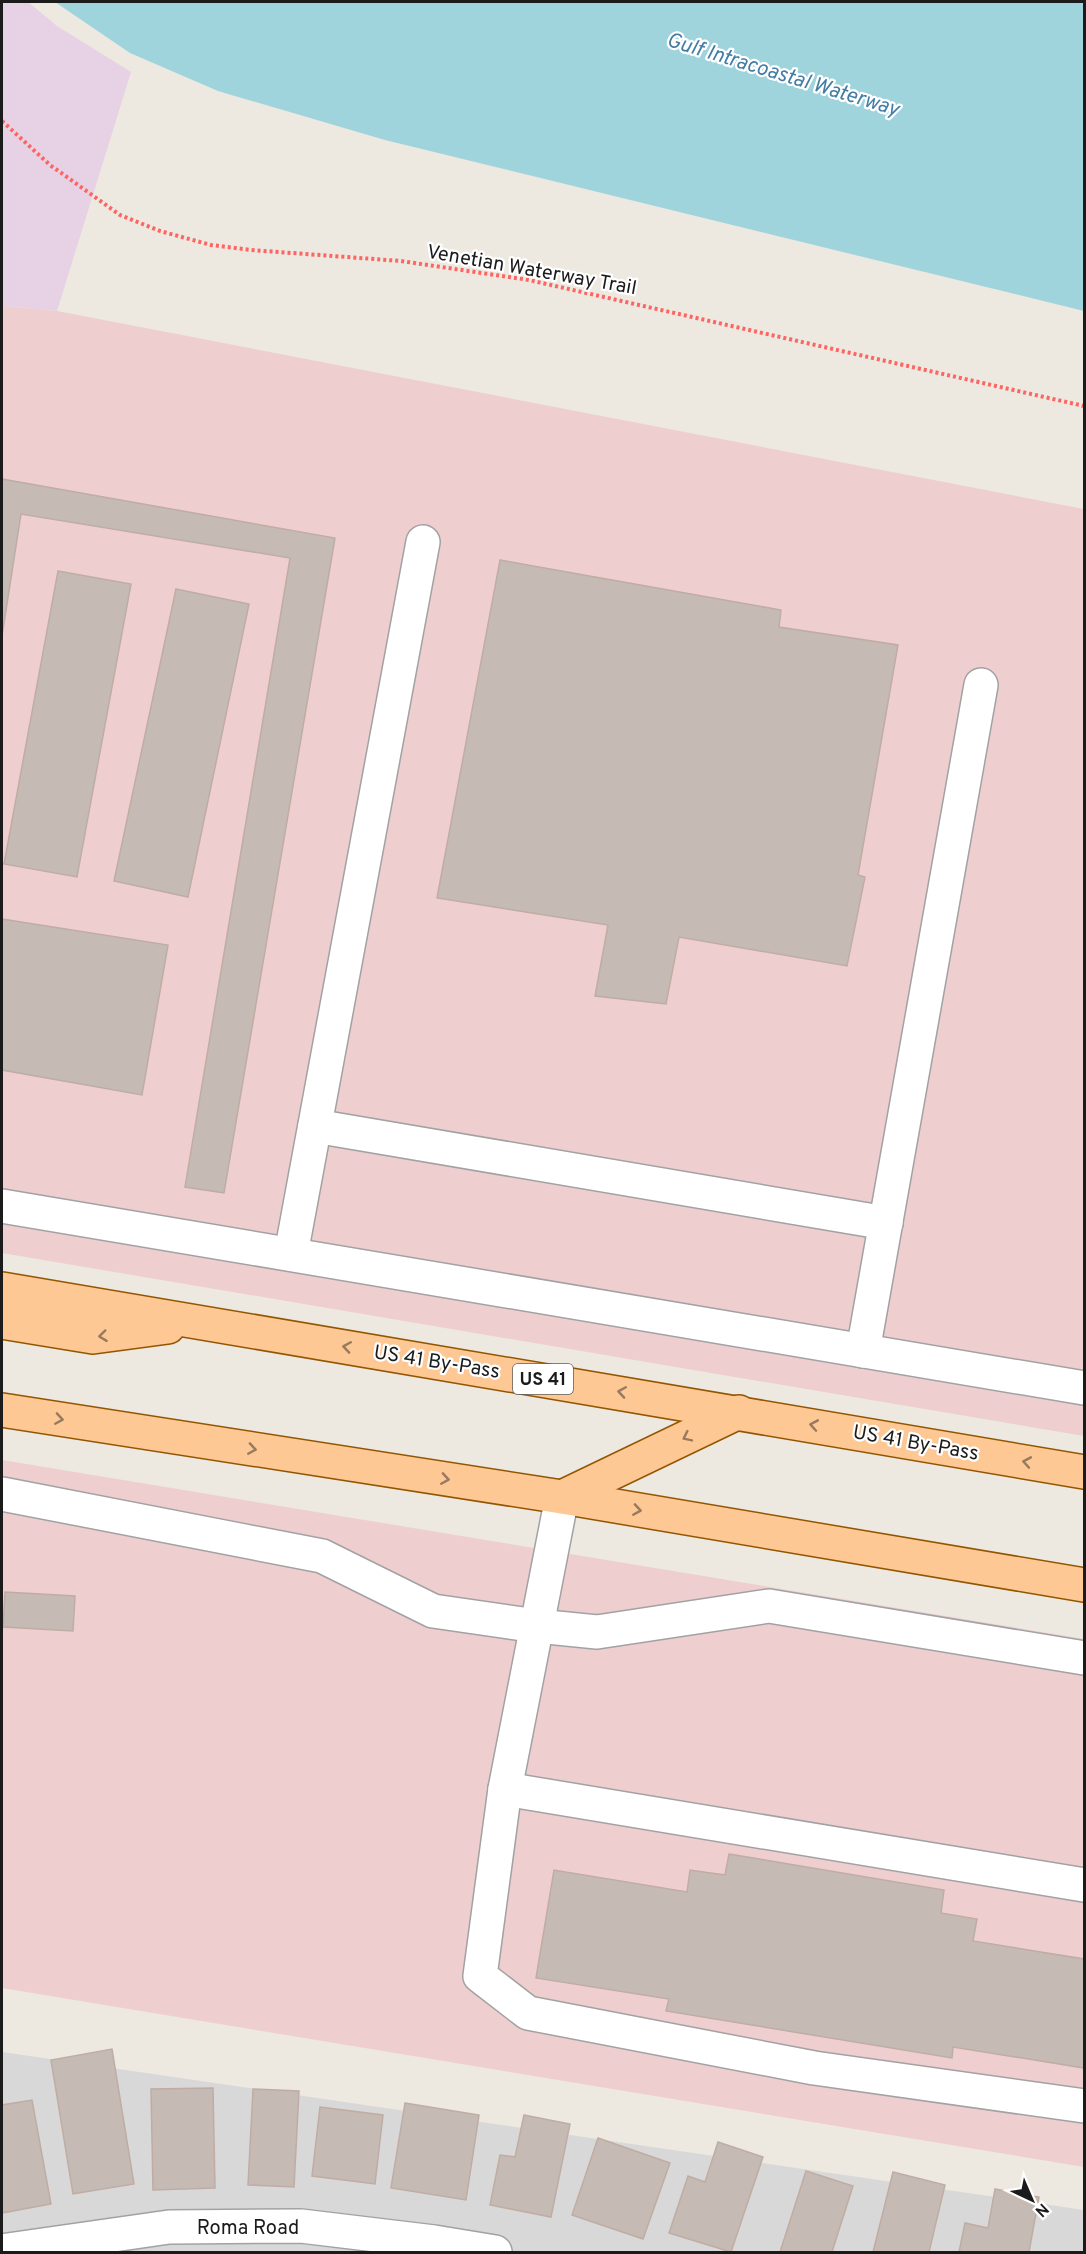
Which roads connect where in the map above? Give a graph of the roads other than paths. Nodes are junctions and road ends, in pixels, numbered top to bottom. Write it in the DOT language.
graph roads {
  1 [pos="423,542"];
  2 [pos="981,685"];
  3 [pos="315,1126"];
  4 [pos="2,1206"];
  5 [pos="886,1223"];
  6 [pos="291,1254"];
  7 [pos="2,1289"];
  8 [pos="2,1322"];
  9 [pos="202,1323"];
  10 [pos="863,1351"];
  11 [pos="1084,1388"];
  12 [pos="2,1410"];
  13 [pos="739,1412"];
  14 [pos="1084,1472"];
  15 [pos="2,1494"];
  16 [pos="562,1497"];
  17 [pos="1084,1585"];
  18 [pos="537,1626"];
  19 [pos="1084,1658"];
  20 [pos="505,1789"];
  21 [pos="1084,1885"];
  22 [pos="1084,2106"];
  23 [pos="2,2251"];
  24 [pos="495,2253"];
  1 -- 3 [label="street"];
  2 -- 5 [label="street"];
  3 -- 5 [label="street"];
  3 -- 6 [label="street"];
  4 -- 6 [label="street"];
  5 -- 10 [label="street"];
  6 -- 10 [label="street"];
  7 -- 9 [label="main road, US 41 By-Pass / US 41"];
  9 -- 8 [label="main road, one-way"];
  13 -- 9 [label="main road, US 41 By-Pass / US 41, one-way"];
  10 -- 11 [label="street"];
  12 -- 16 [label="main road, one-way"];
  14 -- 13 [label="main road, US 41 By-Pass / US 41, one-way"];
  13 -- 16 [label="main road, one-way"];
  15 -- 18 [label="street"];
  16 -- 17 [label="main road, one-way"];
  16 -- 18 [label="street"];
  18 -- 19 [label="street"];
  18 -- 20 [label="street"];
  20 -- 21 [label="street"];
  20 -- 22 [label="street"];
  23 -- 24 [label="street, Roma Road"];
}
